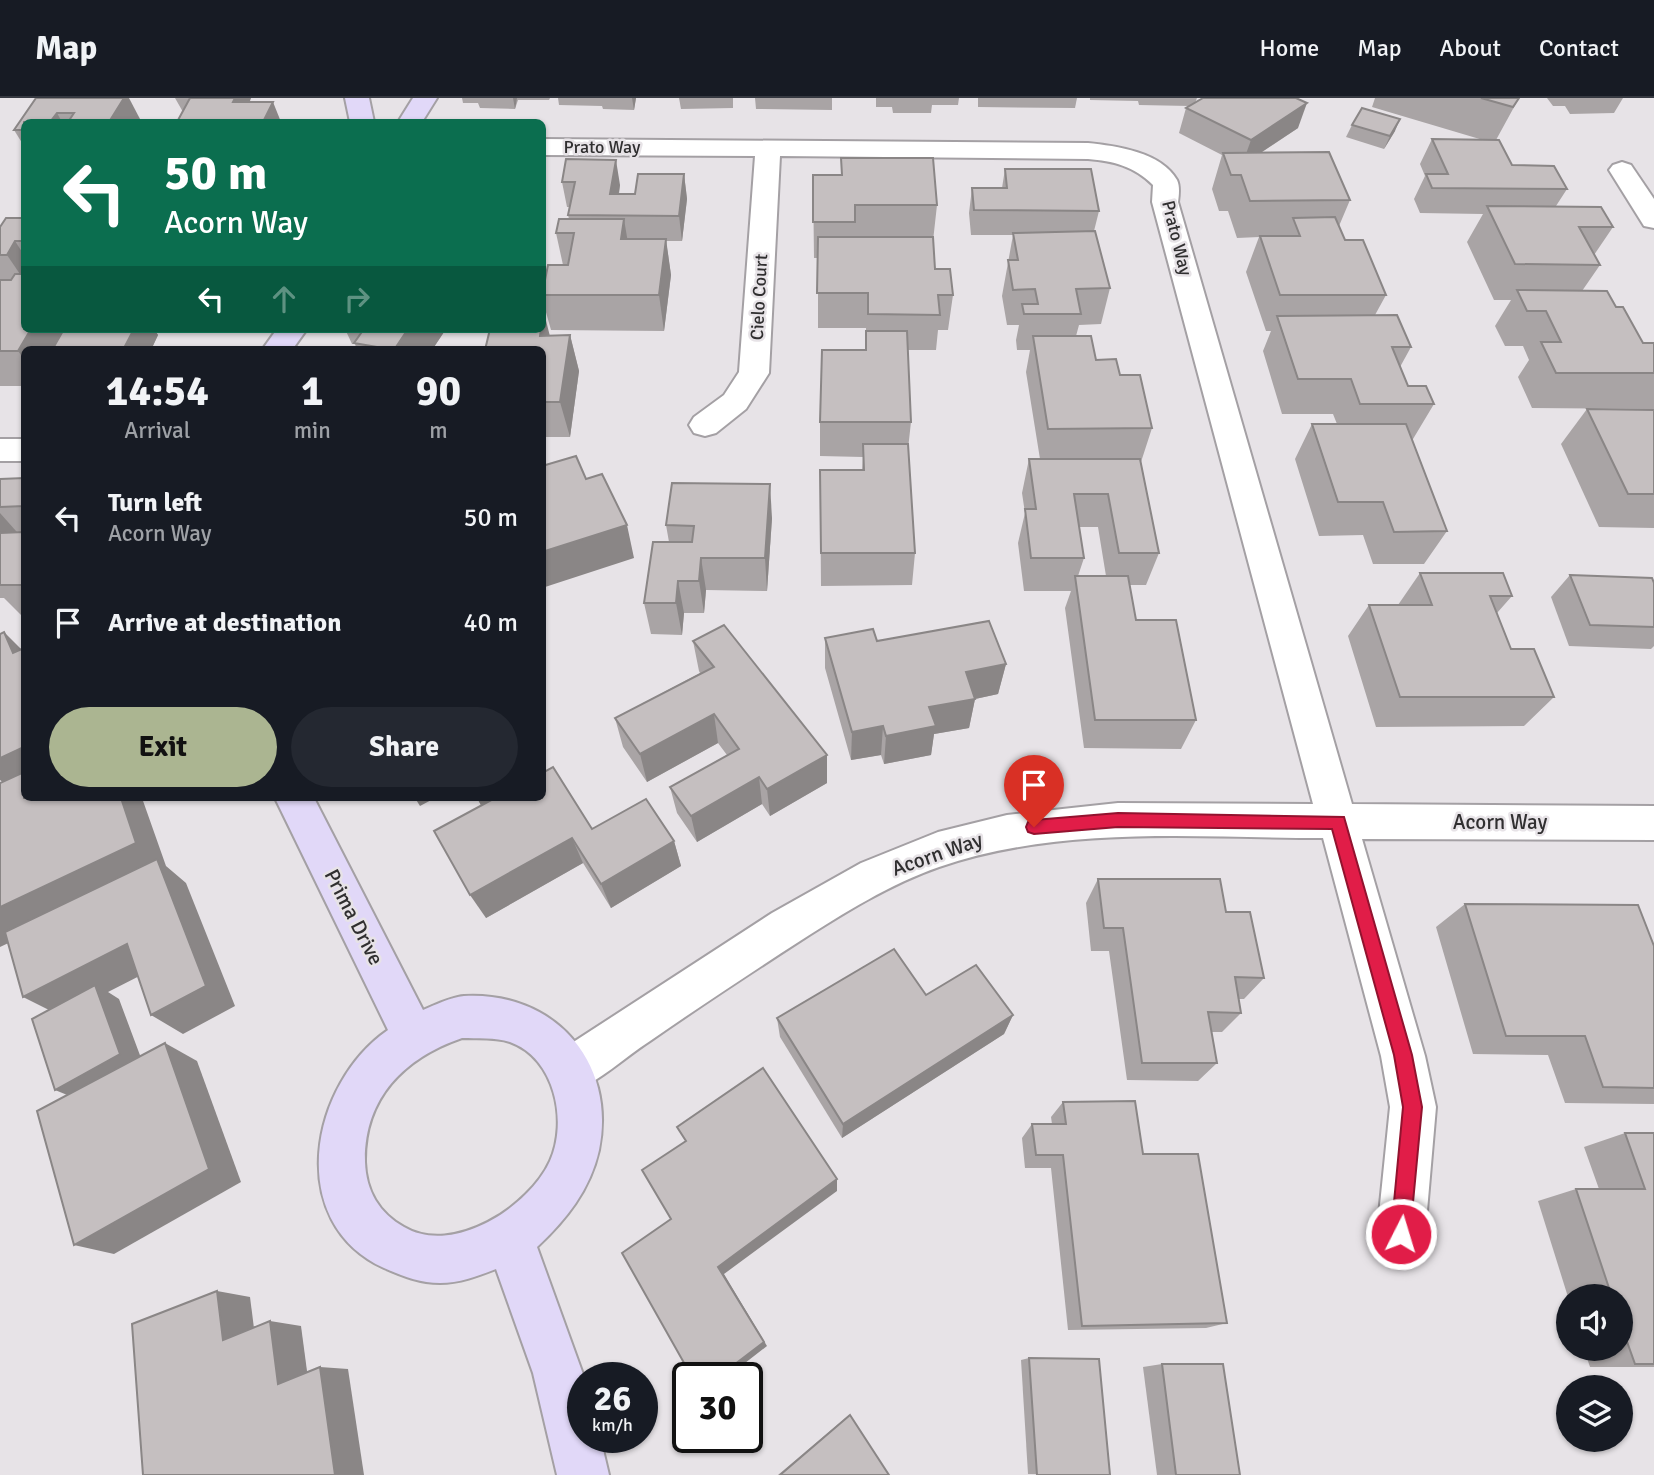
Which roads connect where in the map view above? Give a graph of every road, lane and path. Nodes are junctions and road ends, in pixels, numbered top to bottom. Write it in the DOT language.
graph roads {
  1 [pos="356,98"];
  2 [pos="425,98"];
  3 [pos="361,119"];
  4 [pos="412,119"];
  5 [pos="546,147"];
  6 [pos="768,149"];
  7 [pos="1622,170"];
  8 [pos="1654,220"];
  9 [pos="705,425"];
  10 [pos="0,450"];
  11 [pos="21,450"];
  12 [pos="296,801"];
  13 [pos="1338,822"];
  14 [pos="1654,823"];
  15 [pos="413,1035"];
  16 [pos="570,1071"];
  17 [pos="1401,1234"];
  18 [pos="510,1238"];
  19 [pos="583,1475"];
  1 -- 3 [label="street"];
  2 -- 4 [label="street"];
  5 -- 6 [label="street, Prato Way"];
  6 -- 9 [label="street, Cielo Court"];
  6 -- 13 [label="street, Prato Way"];
  7 -- 8 [label="street"];
  10 -- 11 [label="street"];
  12 -- 15 [label="street, Prima Drive"];
  13 -- 14 [label="street, Acorn Way"];
  13 -- 16 [label="street, Acorn Way"];
  13 -- 17 [label="street, Prato Way"];
  15 -- 16 [label="street"];
  15 -- 18 [label="street"];
  16 -- 18 [label="street"];
  18 -- 19 [label="street"];
}
